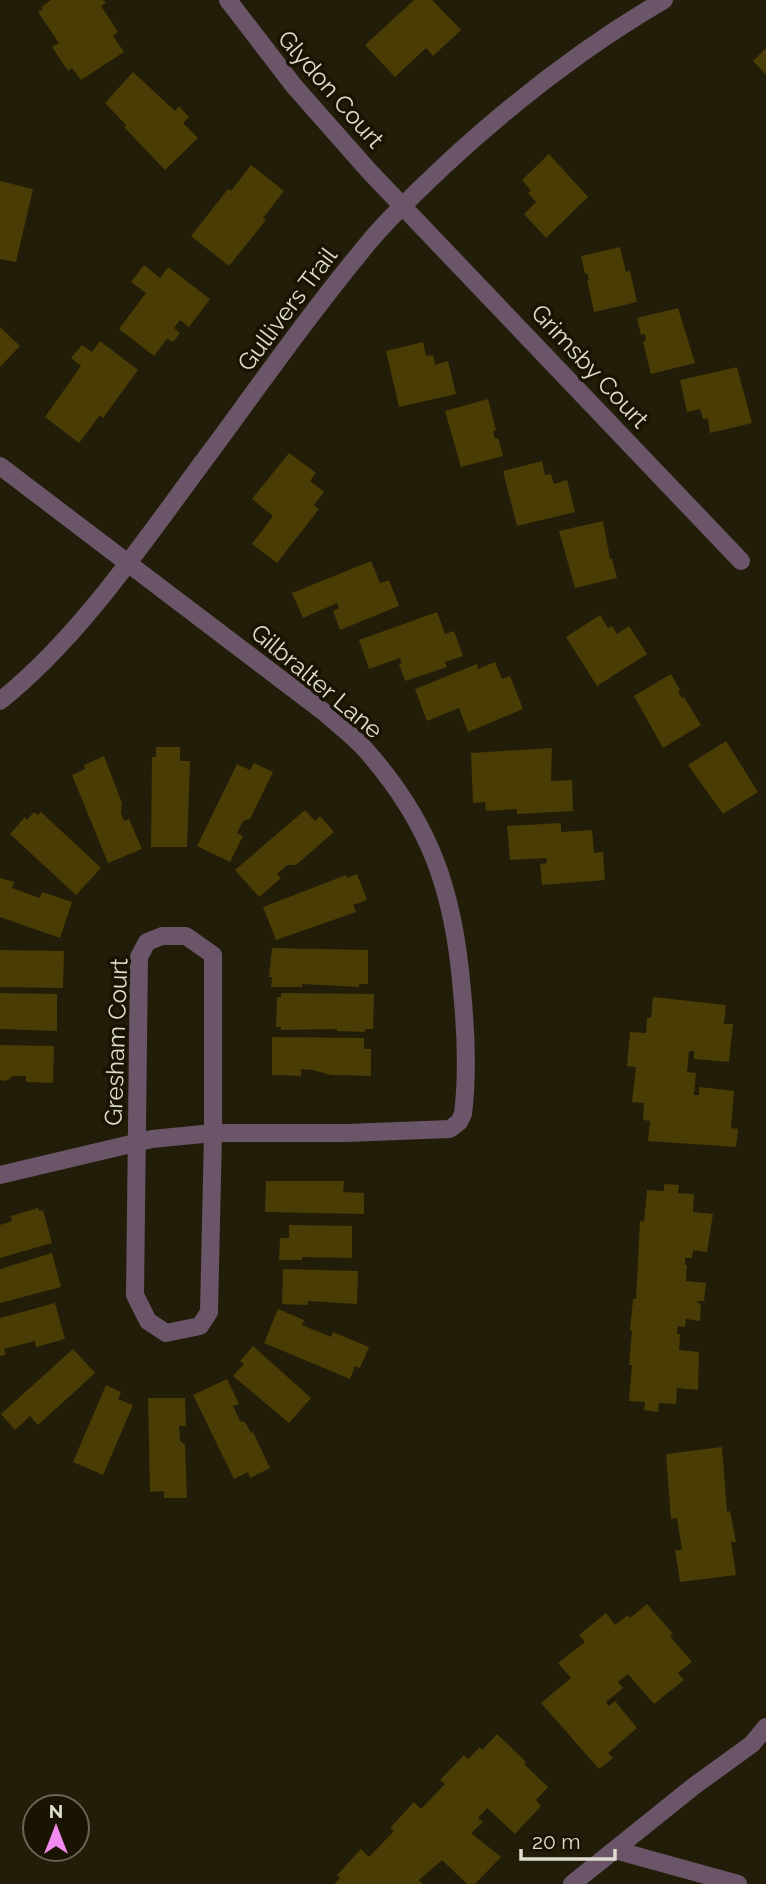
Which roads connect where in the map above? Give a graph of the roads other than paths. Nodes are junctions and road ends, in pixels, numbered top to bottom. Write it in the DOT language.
graph roads {
  1 [pos="228,0"];
  2 [pos="664,0"];
  3 [pos="403,204"];
  4 [pos="0,466"];
  5 [pos="741,561"];
  6 [pos="128,562"];
  7 [pos="0,701"];
  8 [pos="461,1118"];
  9 [pos="213,1133"];
  10 [pos="136,1142"];
  11 [pos="0,1175"];
  12 [pos="766,1727"];
  13 [pos="615,1850"];
  14 [pos="572,1884"];
  15 [pos="738,1884"];
  1 -- 3 [label="street, Glydon Court"];
  2 -- 3 [label="street, Gullivers Trail"];
  3 -- 5 [label="street, Grimsby Court"];
  3 -- 6 [label="street, Gullivers Trail"];
  4 -- 6 [label="street, Gilbralter Lane"];
  6 -- 7 [label="street, Gullivers Trail"];
  6 -- 8 [label="street, Gilbralter Lane"];
  8 -- 9 [label="street, Gresham Court"];
  9 -- 10 [label="street, Gresham Court"];
  9 -- 10 [label="street, Gresham Court"];
  9 -- 10 [label="street, Gresham Court"];
  10 -- 11 [label="street, Gresham Court"];
  12 -- 13 [label="street"];
  13 -- 14 [label="street"];
  13 -- 15 [label="street"];
}
